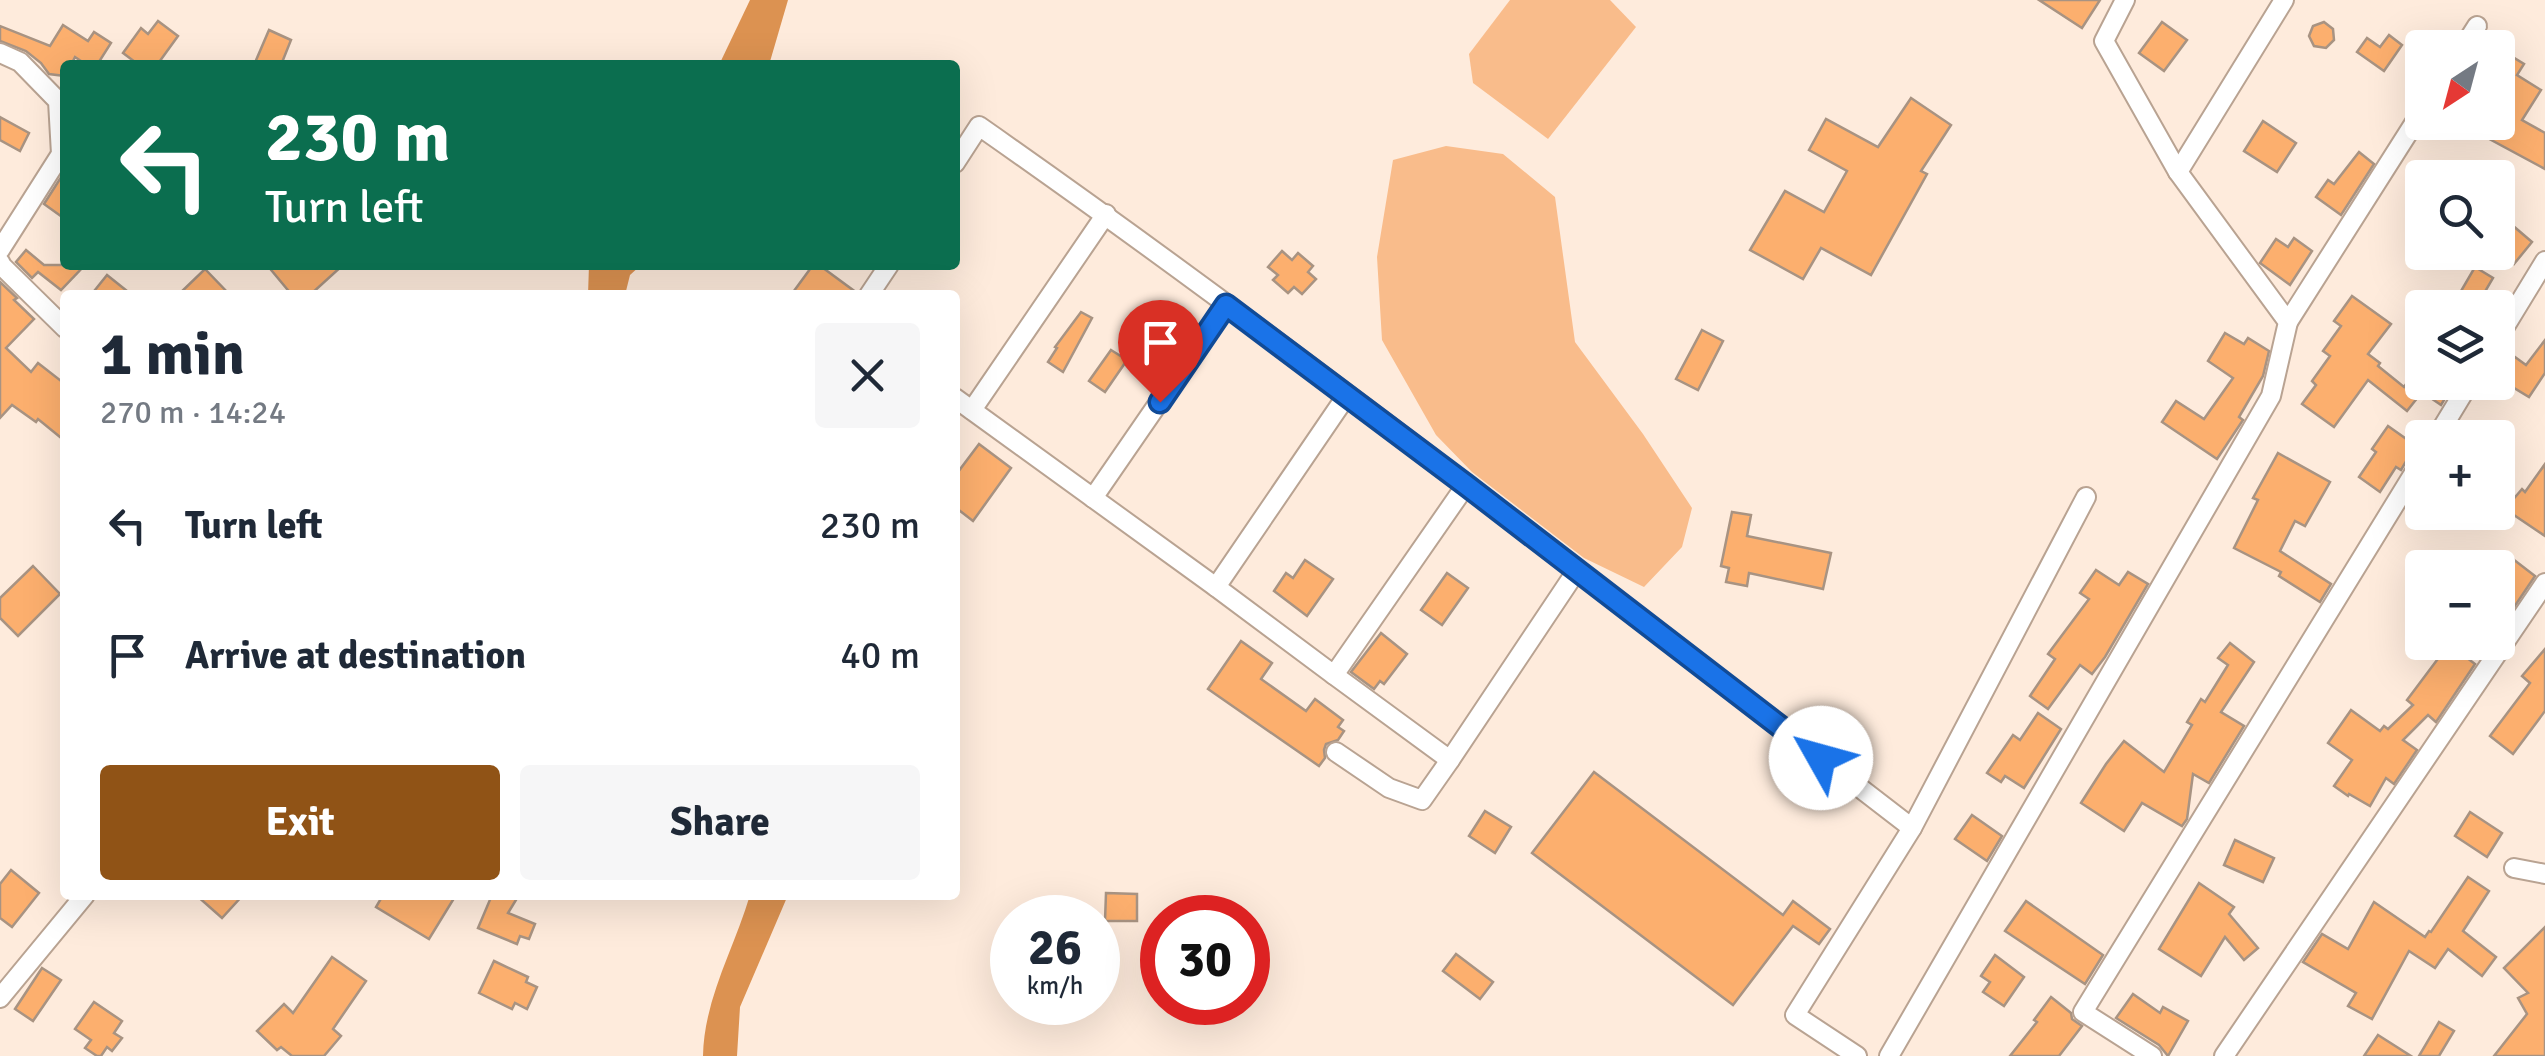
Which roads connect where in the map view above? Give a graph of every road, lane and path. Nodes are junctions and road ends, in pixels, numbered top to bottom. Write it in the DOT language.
graph roads {
  1 [pos="2125,0"];
  2 [pos="2284,0"];
  3 [pos="2477,26"];
  4 [pos="2474,30"];
  5 [pos="0,53"];
  6 [pos="60,136"];
  7 [pos="2405,138"];
  8 [pos="960,155"];
  9 [pos="60,156"];
  10 [pos="2178,172"];
  11 [pos="1106,214"];
  12 [pos="0,250"];
  13 [pos="2545,260"];
  14 [pos="0,262"];
  15 [pos="1226,305"];
  16 [pos="2515,310"];
  17 [pos="2288,322"];
  18 [pos="60,323"];
  19 [pos="1347,395"];
  20 [pos="960,402"];
  21 [pos="972,410"];
  22 [pos="1466,485"];
  23 [pos="2405,488"];
  24 [pos="2086,497"];
  25 [pos="1093,498"];
  26 [pos="1577,570"];
  27 [pos="2545,583"];
  28 [pos="1216,587"];
  29 [pos="1334,675"];
  30 [pos="1336,752"];
  31 [pos="1450,760"];
  32 [pos="1912,828"];
  33 [pos="2514,868"];
  34 [pos="2545,874"];
  35 [pos="82,900"];
  36 [pos="0,998"];
  37 [pos="1857,1056"];
  38 [pos="1889,1056"];
  39 [pos="2152,1056"];
  40 [pos="2224,1056"];
  1 -- 10 [label="street"];
  2 -- 10 [label="street"];
  3 -- 4 [label="street"];
  5 -- 6 [label="street"];
  7 -- 17 [label="street"];
  8 -- 11 [label="street"];
  9 -- 12 [label="street"];
  10 -- 17 [label="street"];
  11 -- 15 [label="street"];
  11 -- 21 [label="street"];
  13 -- 16 [label="street"];
  14 -- 18 [label="street"];
  15 -- 19 [label="street"];
  15 -- 25 [label="street"];
  17 -- 38 [label="street"];
  19 -- 22 [label="street"];
  19 -- 28 [label="street"];
  20 -- 21 [label="street"];
  21 -- 25 [label="street"];
  22 -- 26 [label="street"];
  22 -- 29 [label="street"];
  23 -- 39 [label="street"];
  24 -- 32 [label="street"];
  25 -- 28 [label="street"];
  26 -- 31 [label="street"];
  26 -- 32 [label="street"];
  27 -- 40 [label="street"];
  28 -- 29 [label="street"];
  29 -- 31 [label="street"];
  30 -- 31 [label="street"];
  32 -- 37 [label="street"];
  33 -- 34 [label="street"];
  35 -- 36 [label="street"];
}
